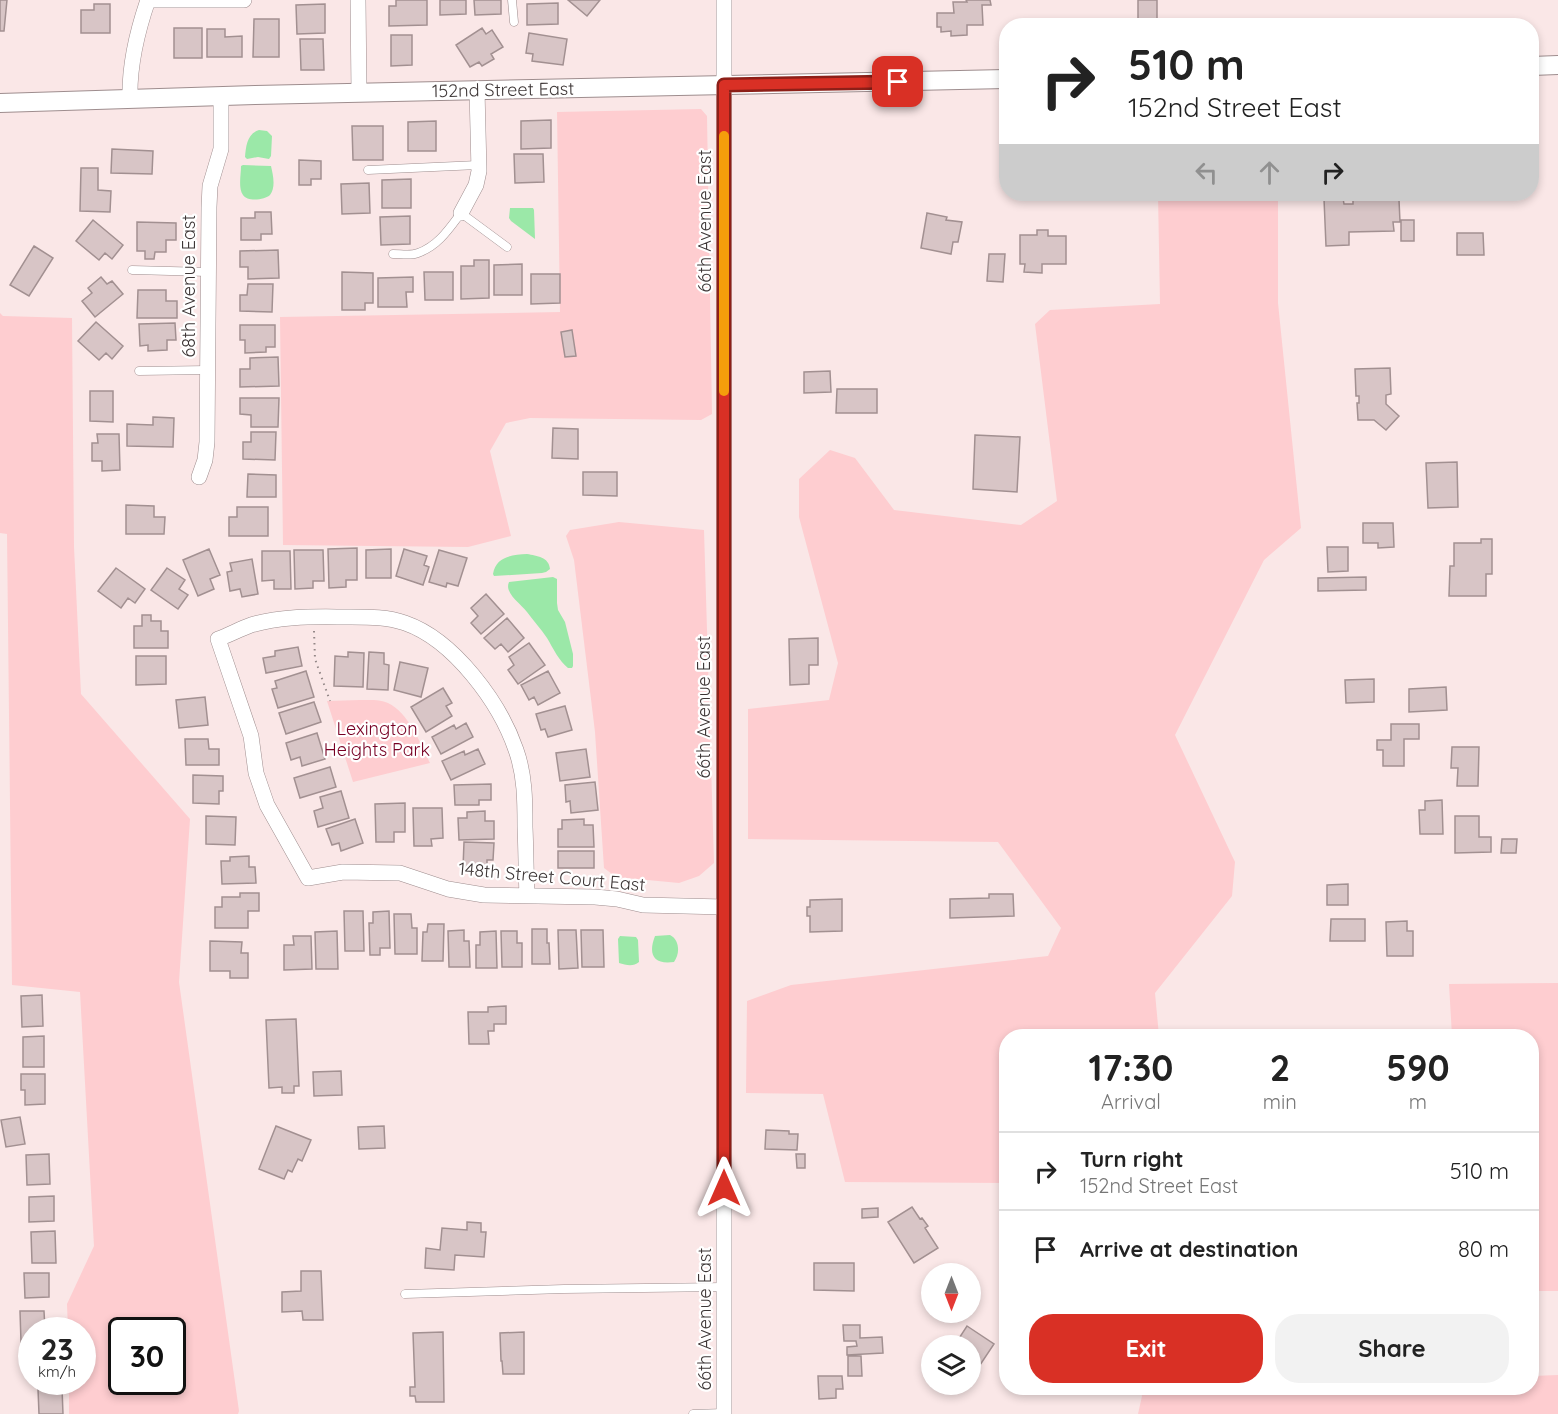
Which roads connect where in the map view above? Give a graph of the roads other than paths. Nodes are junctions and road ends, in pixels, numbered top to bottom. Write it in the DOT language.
graph roads {
  1 [pos="148,0"];
  2 [pos="244,0"];
  3 [pos="358,0"];
  4 [pos="512,0"];
  5 [pos="724,0"];
  6 [pos="514,22"];
  7 [pos="1558,65"];
  8 [pos="1539,66"];
  9 [pos="999,79"];
  10 [pos="724,85"];
  11 [pos="477,90"];
  12 [pos="359,93"];
  13 [pos="221,96"];
  14 [pos="130,99"];
  15 [pos="0,103"];
  16 [pos="478,165"];
  17 [pos="368,170"];
  18 [pos="461,213"];
  19 [pos="507,247"];
  20 [pos="393,254"];
  21 [pos="132,270"];
  22 [pos="208,272"];
  23 [pos="208,370"];
  24 [pos="139,371"];
  25 [pos="199,477"];
  26 [pos="526,896"];
  27 [pos="724,906"];
  28 [pos="724,1287"];
  29 [pos="405,1294"];
  30 [pos="693,1414"];
  31 [pos="724,1414"];
  1 -- 2 [label="street"];
  1 -- 14 [label="street"];
  3 -- 12 [label="street"];
  4 -- 6 [label="lane"];
  5 -- 10 [label="street, 66th Avenue East"];
  7 -- 8 [label="street"];
  9 -- 10 [label="street, 152nd Street East"];
  10 -- 11 [label="street, 152nd Street East"];
  10 -- 27 [label="street, 66th Avenue East"];
  11 -- 12 [label="street, 152nd Street East"];
  11 -- 16 [label="street"];
  12 -- 13 [label="street, 152nd Street East"];
  13 -- 14 [label="street, 152nd Street East"];
  13 -- 22 [label="street, 68th Avenue East"];
  14 -- 15 [label="street, 152nd Street East"];
  16 -- 17 [label="lane"];
  16 -- 18 [label="street"];
  18 -- 19 [label="lane"];
  18 -- 20 [label="lane"];
  21 -- 22 [label="lane"];
  22 -- 23 [label="street, 68th Avenue East"];
  23 -- 24 [label="lane"];
  23 -- 25 [label="street, 68th Avenue East"];
  26 -- 26 [label="street, 148th Street Court East"];
  26 -- 27 [label="street, 148th Street Court East"];
  27 -- 28 [label="street, 66th Avenue East"];
  28 -- 29 [label="lane"];
  28 -- 31 [label="street, 66th Avenue East"];
  30 -- 31 [label="lane"];
}
